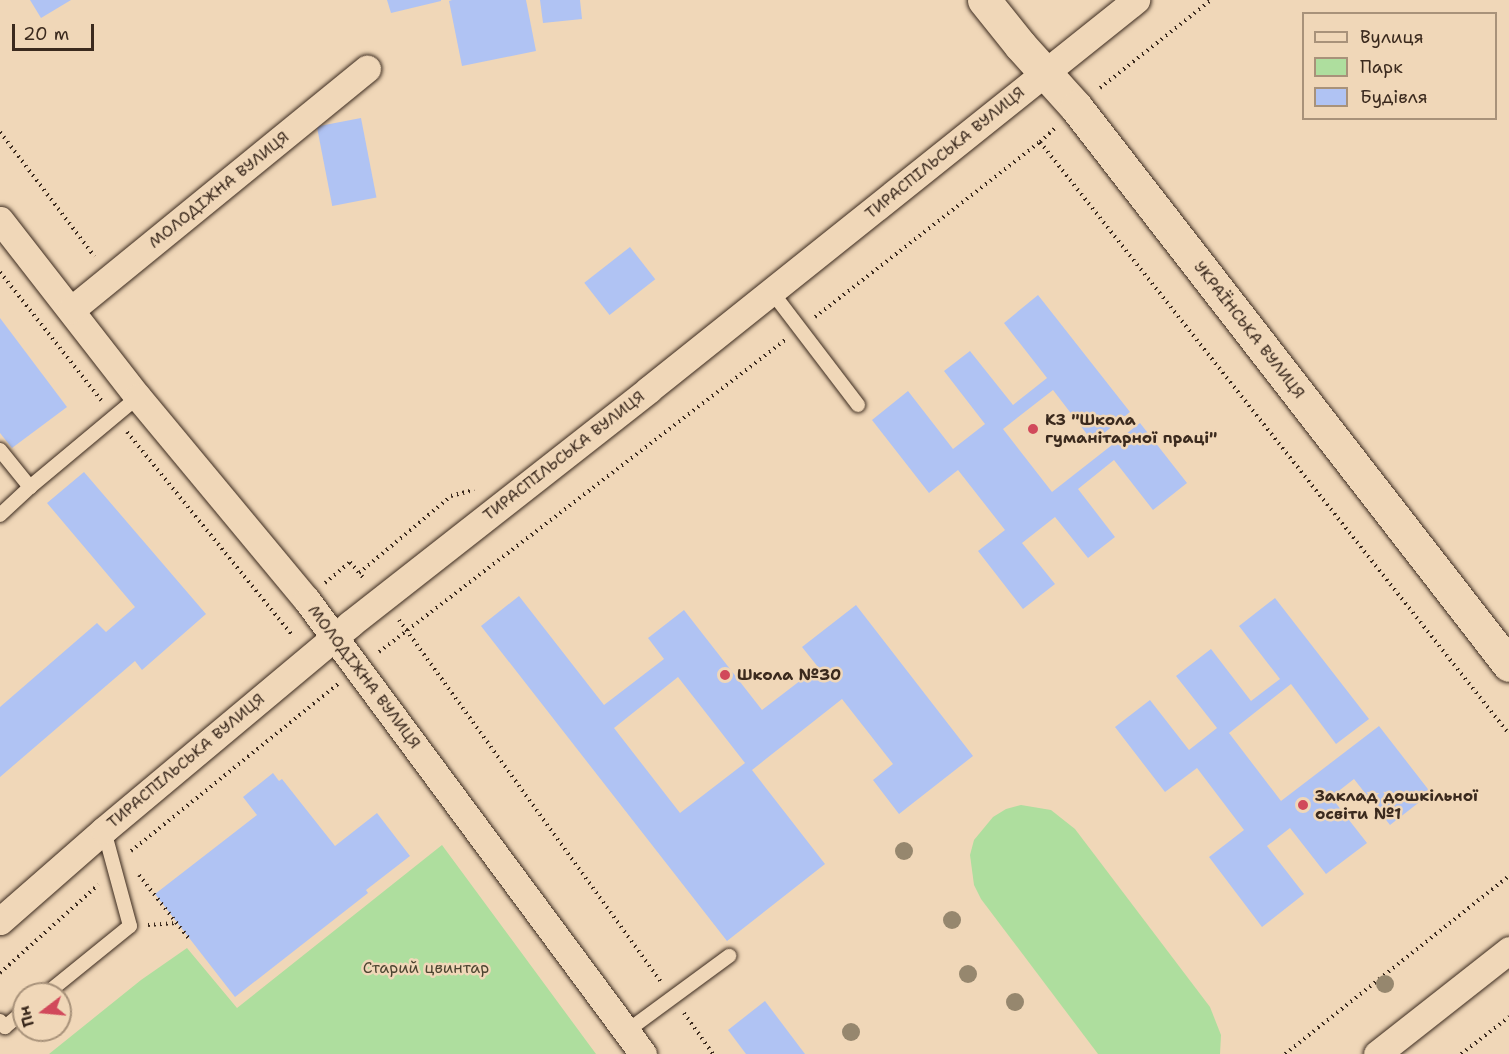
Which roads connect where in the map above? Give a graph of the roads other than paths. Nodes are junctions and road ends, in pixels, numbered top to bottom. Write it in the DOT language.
graph roads {
  1 [pos="984,0"];
  2 [pos="1136,0"];
  3 [pos="367,69"];
  4 [pos="1044,73"];
  5 [pos="0,220"];
  6 [pos="772,292"];
  7 [pos="71,310"];
  8 [pos="138,397"];
  9 [pos="858,405"];
  10 [pos="0,450"];
  11 [pos="30,487"];
  12 [pos="0,515"];
  13 [pos="332,638"];
  14 [pos="1509,665"];
  15 [pos="104,830"];
  16 [pos="0,921"];
  17 [pos="1509,950"];
  18 [pos="729,956"];
  19 [pos="61,982"];
  20 [pos="0,1021"];
  21 [pos="12,1021"];
  22 [pos="627,1031"];
  23 [pos="643,1054"];
  24 [pos="1377,1054"];
  1 -- 4 [label="street, УКРАЇНСЬКА ВУЛИЦЯ"];
  2 -- 4 [label="street, ТИРАСПІЛЬСЬКА ВУЛИЦЯ"];
  3 -- 7 [label="street, МОЛОДІЖНА ВУЛИЦЯ"];
  4 -- 6 [label="street, ТИРАСПІЛЬСЬКА ВУЛИЦЯ"];
  4 -- 14 [label="street, УКРАЇНСЬКА ВУЛИЦЯ"];
  5 -- 7 [label="street, МОЛОДІЖНА ВУЛИЦЯ"];
  6 -- 9 [label="lane"];
  6 -- 13 [label="street, ТИРАСПІЛЬСЬКА ВУЛИЦЯ"];
  7 -- 8 [label="street, МОЛОДІЖНА ВУЛИЦЯ"];
  8 -- 11 [label="lane"];
  8 -- 13 [label="street, МОЛОДІЖНА ВУЛИЦЯ"];
  10 -- 11 [label="lane"];
  11 -- 12 [label="lane"];
  13 -- 15 [label="street, ТИРАСПІЛЬСЬКА ВУЛИЦЯ"];
  13 -- 22 [label="street, МОЛОДІЖНА ВУЛИЦЯ"];
  15 -- 16 [label="street, ТИРАСПІЛЬСЬКА ВУЛИЦЯ"];
  15 -- 19 [label="lane"];
  17 -- 24 [label="street"];
  18 -- 22 [label="lane"];
  20 -- 21 [label="lane"];
  22 -- 23 [label="street, МОЛОДІЖНА ВУЛИЦЯ"];
}
